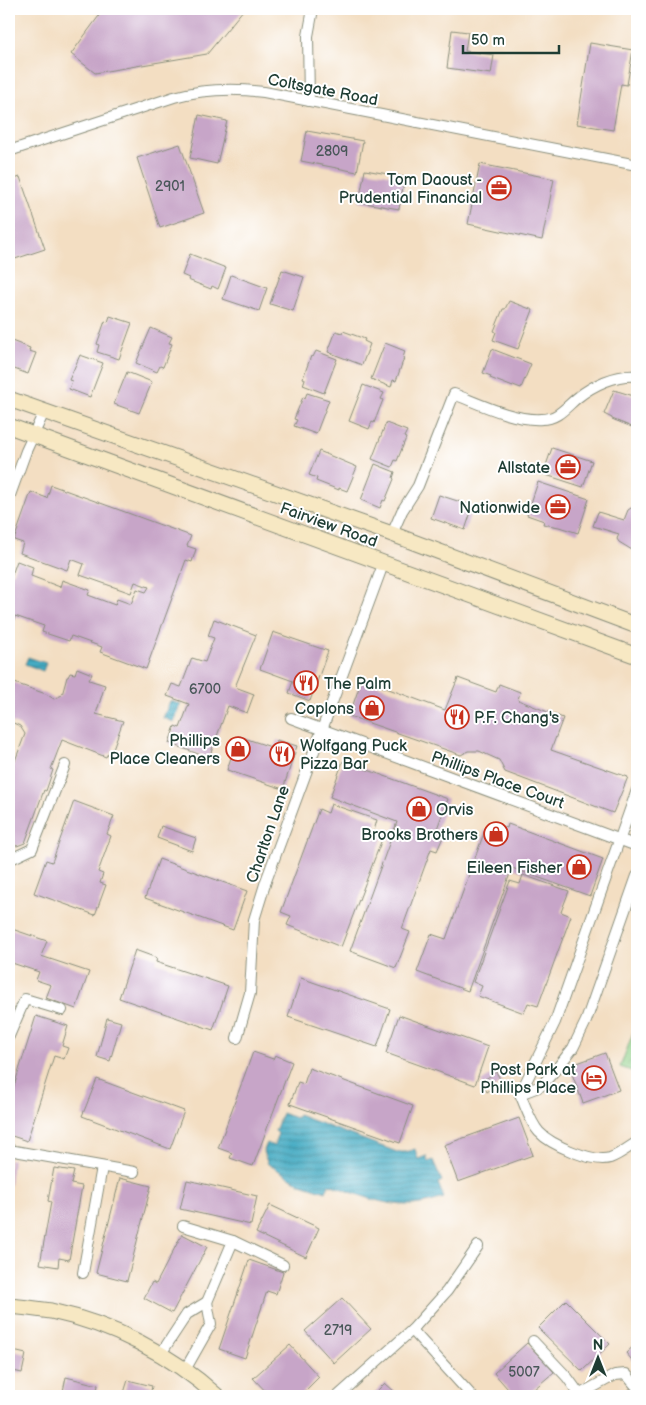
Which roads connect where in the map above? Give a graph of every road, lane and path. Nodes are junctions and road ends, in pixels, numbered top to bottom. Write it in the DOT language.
graph roads {
  1 [pos="314,9"];
  2 [pos="309,101"];
  3 [pos="9,151"];
  4 [pos="637,165"];
  5 [pos="637,376"];
  6 [pos="9,399"];
  7 [pos="44,412"];
  8 [pos="9,426"];
  9 [pos="34,435"];
  10 [pos="10,495"];
  11 [pos="392,534"];
  12 [pos="384,562"];
  13 [pos="637,626"];
  14 [pos="637,656"];
  15 [pos="291,718"];
  16 [pos="321,729"];
  17 [pos="65,766"];
  18 [pos="637,790"];
  19 [pos="619,840"];
  20 [pos="637,846"];
  21 [pos="11,857"];
  22 [pos="637,876"];
  23 [pos="62,1010"];
  24 [pos="9,1036"];
  25 [pos="238,1038"];
  26 [pos="520,1094"];
  27 [pos="637,1142"];
  28 [pos="9,1150"];
  29 [pos="102,1167"];
  30 [pos="134,1172"];
  31 [pos="183,1226"];
  32 [pos="234,1241"];
  33 [pos="478,1246"];
  34 [pos="283,1265"];
  35 [pos="83,1273"];
  36 [pos="207,1302"];
  37 [pos="9,1306"];
  38 [pos="412,1330"];
  39 [pos="533,1341"];
  40 [pos="160,1355"];
  41 [pos="185,1370"];
  42 [pos="637,1387"];
  43 [pos="218,1396"];
  44 [pos="338,1396"];
  45 [pos="472,1396"];
  46 [pos="579,1396"];
  1 -- 2 [label="street"];
  2 -- 3 [label="street, Coltsgate Road"];
  2 -- 4 [label="street, Coltsgate Road"];
  5 -- 11 [label="street"];
  6 -- 7 [label="main road, Fairview Road"];
  7 -- 9 [label="street"];
  7 -- 11 [label="main road, Fairview Road"];
  8 -- 9 [label="main road, Fairview Road"];
  9 -- 10 [label="street"];
  9 -- 12 [label="main road, Fairview Road"];
  11 -- 13 [label="main road, Fairview Road"];
  12 -- 14 [label="main road, Fairview Road"];
  12 -- 16 [label="street, Charlton Lane"];
  15 -- 16 [label="street, Phillips Place Court"];
  16 -- 19 [label="street, Phillips Place Court"];
  16 -- 25 [label="street, Charlton Lane"];
  17 -- 21 [label="street"];
  18 -- 19 [label="street"];
  19 -- 20 [label="street, Phillips Place Court"];
  19 -- 26 [label="street"];
  22 -- 26 [label="street"];
  23 -- 24 [label="street"];
  26 -- 27 [label="street"];
  28 -- 29 [label="street"];
  29 -- 30 [label="street"];
  29 -- 35 [label="street"];
  31 -- 32 [label="street"];
  32 -- 34 [label="street"];
  32 -- 36 [label="street"];
  33 -- 38 [label="street"];
  36 -- 40 [label="street"];
  36 -- 41 [label="street"];
  37 -- 40 [label="main road"];
  38 -- 44 [label="street"];
  38 -- 45 [label="street"];
  39 -- 46 [label="street"];
  40 -- 41 [label="main road"];
  41 -- 43 [label="main road"];
  42 -- 46 [label="street"];
}
